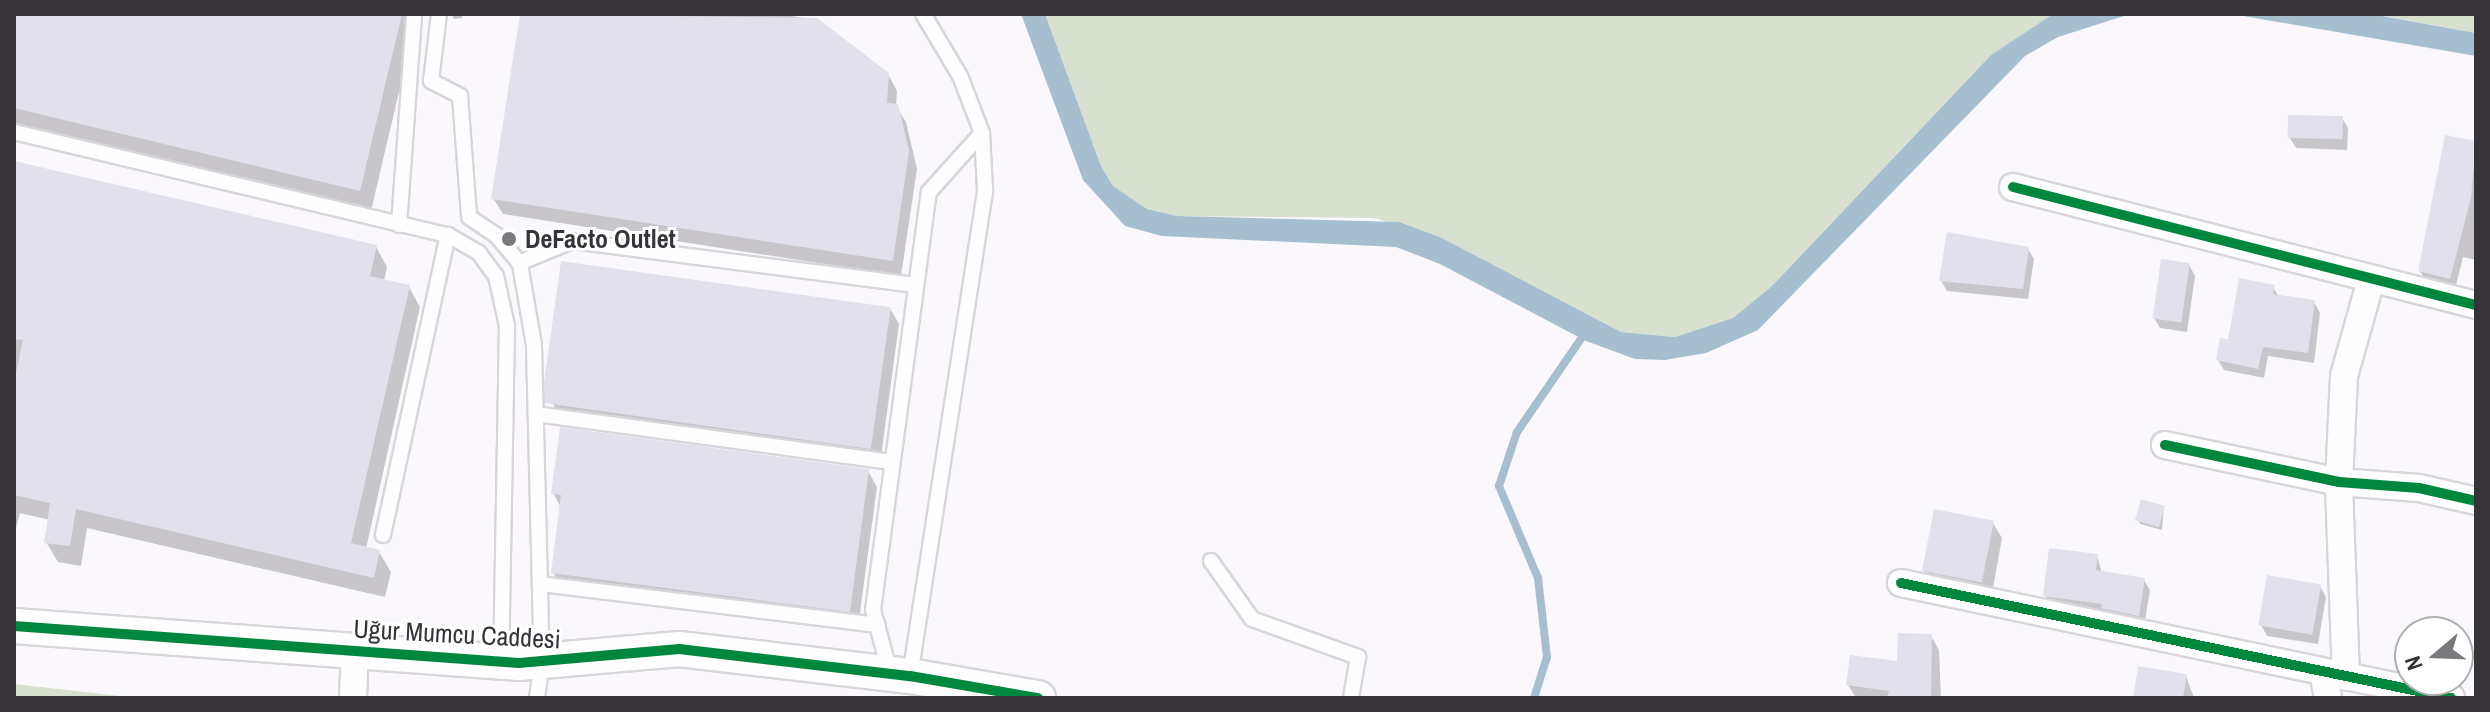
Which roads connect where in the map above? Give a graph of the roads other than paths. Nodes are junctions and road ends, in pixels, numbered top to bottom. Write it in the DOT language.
graph roads {
  1 [pos="414,14"];
  2 [pos="439,14"];
  3 [pos="923,14"];
  4 [pos="14,132"];
  5 [pos="982,133"];
  6 [pos="2013,187"];
  7 [pos="399,225"];
  8 [pos="448,235"];
  9 [pos="519,263"];
  10 [pos="2371,280"];
  11 [pos="916,285"];
  12 [pos="2476,305"];
  13 [pos="536,414"];
  14 [pos="2165,445"];
  15 [pos="892,462"];
  16 [pos="2339,482"];
  17 [pos="2476,501"];
  18 [pos="383,535"];
  19 [pos="1211,561"];
  20 [pos="1901,583"];
  21 [pos="540,584"];
  22 [pos="878,625"];
  23 [pos="14,626"];
  24 [pos="355,651"];
  25 [pos="501,662"];
  26 [pos="542,662"];
  27 [pos="2334,674"];
  28 [pos="900,675"];
  29 [pos="353,698"];
  30 [pos="537,698"];
  31 [pos="1038,698"];
  32 [pos="1351,698"];
  33 [pos="2328,698"];
  34 [pos="2451,698"];
  1 -- 7 [label="lane"];
  2 -- 9 [label="lane"];
  3 -- 5 [label="lane"];
  4 -- 7 [label="lane"];
  5 -- 11 [label="lane"];
  5 -- 28 [label="lane"];
  6 -- 10 [label="street"];
  7 -- 8 [label="lane"];
  8 -- 18 [label="lane"];
  8 -- 25 [label="lane"];
  9 -- 11 [label="lane"];
  9 -- 13 [label="lane"];
  10 -- 12 [label="street"];
  10 -- 16 [label="street"];
  11 -- 15 [label="lane"];
  13 -- 15 [label="lane"];
  13 -- 21 [label="lane"];
  14 -- 16 [label="street"];
  15 -- 22 [label="lane"];
  16 -- 17 [label="street"];
  16 -- 27 [label="street"];
  19 -- 32 [label="lane"];
  20 -- 27 [label="street"];
  21 -- 22 [label="lane"];
  21 -- 26 [label="lane"];
  22 -- 28 [label="lane"];
  23 -- 24 [label="street, Uğur Mumcu Caddesi"];
  24 -- 25 [label="street, Uğur Mumcu Caddesi"];
  24 -- 29 [label="street"];
  25 -- 26 [label="street, Uğur Mumcu Caddesi"];
  26 -- 28 [label="street, Uğur Mumcu Caddesi"];
  26 -- 30 [label="lane"];
  27 -- 33 [label="street"];
  27 -- 34 [label="street"];
  28 -- 31 [label="street, Uğur Mumcu Caddesi"];
}
